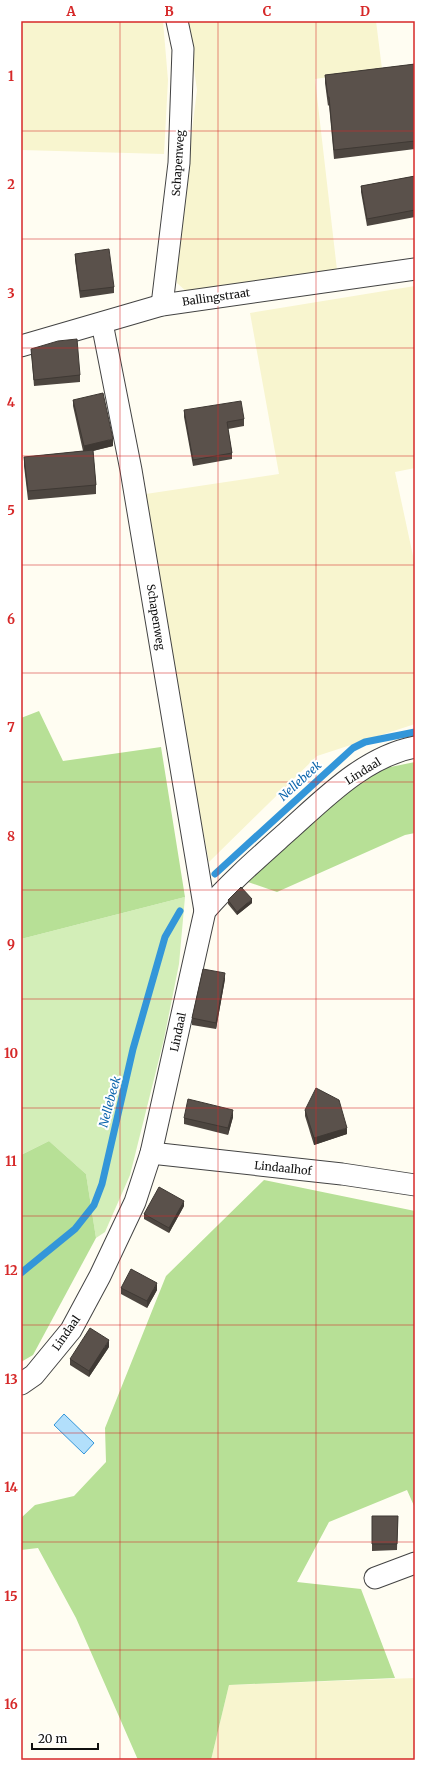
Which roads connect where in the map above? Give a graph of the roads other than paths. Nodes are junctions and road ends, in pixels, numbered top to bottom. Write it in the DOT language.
graph roads {
  1 [pos="177,21"];
  2 [pos="415,269"];
  3 [pos="162,305"];
  4 [pos="102,323"];
  5 [pos="21,346"];
  6 [pos="415,747"];
  7 [pos="205,911"];
  8 [pos="151,1153"];
  9 [pos="415,1186"];
  10 [pos="21,1384"];
  11 [pos="415,1563"];
  12 [pos="375,1578"];
  1 -- 3 [label="street, Schapenweg"];
  2 -- 3 [label="street, Ballingstraat"];
  3 -- 4 [label="street, Ballingstraat"];
  4 -- 5 [label="street, Ballingstraat"];
  4 -- 7 [label="street, Schapenweg"];
  6 -- 7 [label="street, Lindaal"];
  7 -- 8 [label="street, Lindaal"];
  8 -- 9 [label="street, Lindaalhof"];
  8 -- 10 [label="street, Lindaal"];
  11 -- 12 [label="street"];
}
